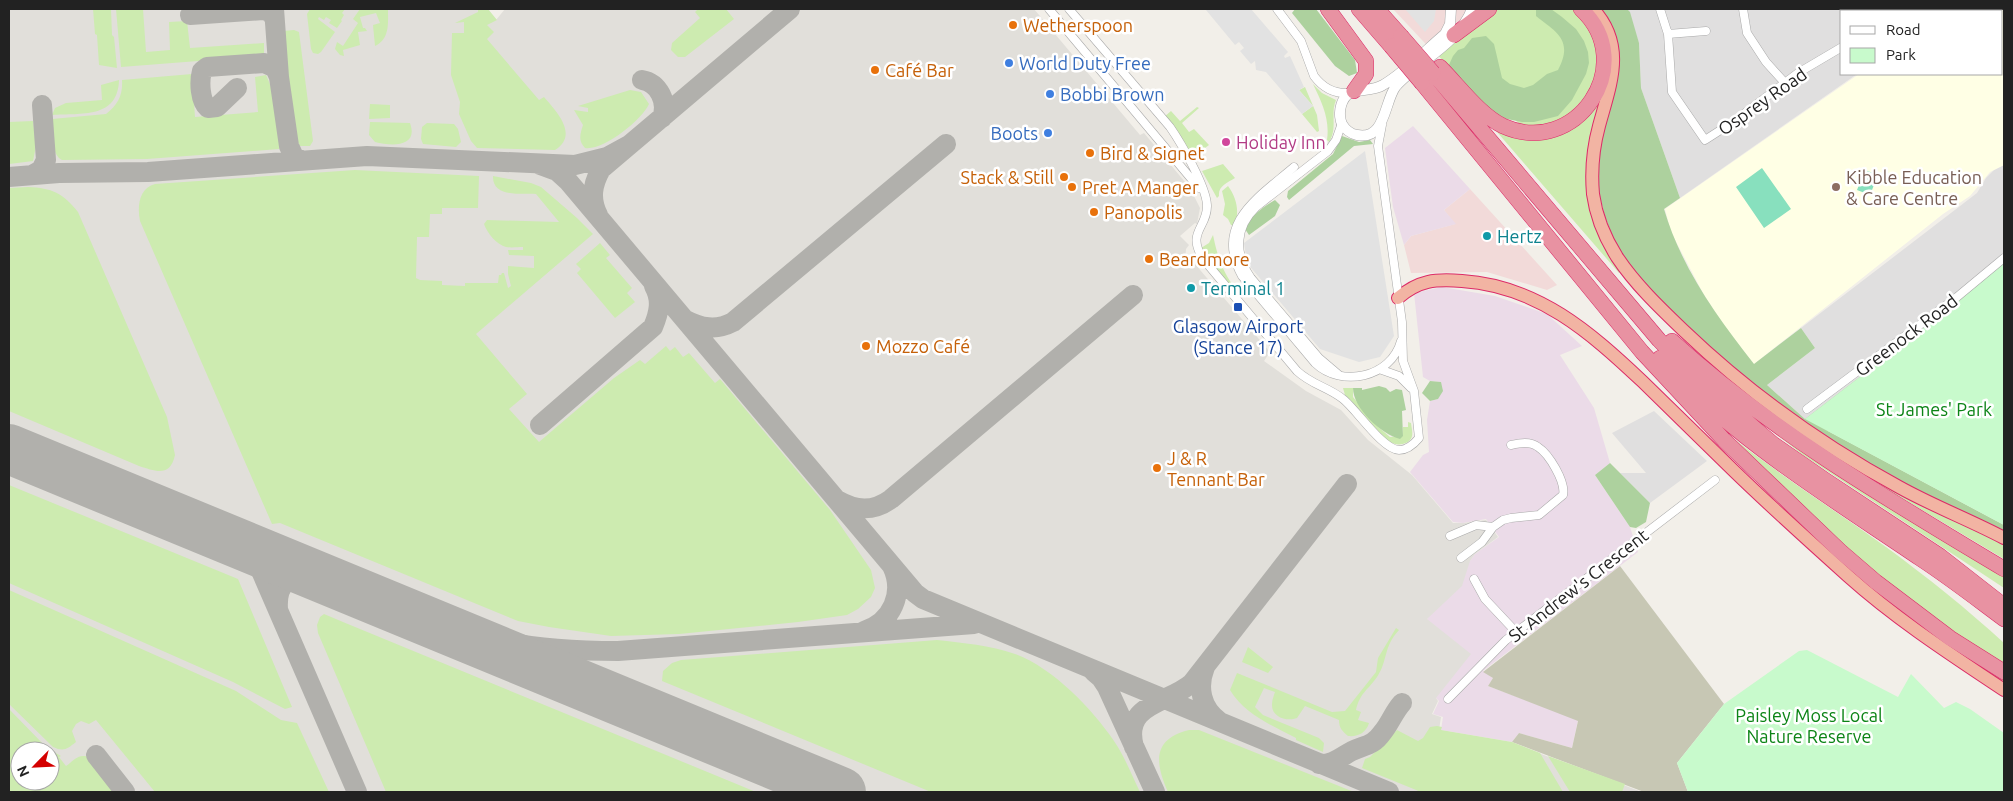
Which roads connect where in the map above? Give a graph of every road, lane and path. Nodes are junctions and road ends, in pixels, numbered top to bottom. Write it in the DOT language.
graph roads {
  1 [pos="1049,9"];
  2 [pos="1069,9"];
  3 [pos="1277,9"];
  4 [pos="1328,9"];
  5 [pos="1359,9"];
  6 [pos="1377,9"];
  7 [pos="1383,9"];
  8 [pos="1453,9"];
  9 [pos="1471,9"];
  10 [pos="1489,9"];
  11 [pos="1581,9"];
  12 [pos="1593,9"];
  13 [pos="1660,9"];
  14 [pos="1743,9"];
  15 [pos="1706,31"];
  16 [pos="1668,34"];
  17 [pos="1454,35"];
  18 [pos="1399,38"];
  19 [pos="1840,48"];
  20 [pos="1431,74"];
  21 [pos="1785,82"];
  22 [pos="1352,92"];
  23 [pos="1383,120"];
  24 [pos="1342,123"];
  25 [pos="1294,167"];
  26 [pos="1505,183"];
  27 [pos="1205,198"];
  28 [pos="1579,245"];
  29 [pos="2004,258"];
  30 [pos="1243,271"];
  31 [pos="1398,298"];
  32 [pos="1401,339"];
  33 [pos="1379,369"];
  34 [pos="1414,392"];
  35 [pos="1807,409"];
  36 [pos="1511,445"];
  37 [pos="1715,480"];
  38 [pos="1839,504"];
  39 [pos="1493,526"];
  40 [pos="1450,536"];
  41 [pos="2004,538"];
  42 [pos="1940,556"];
  43 [pos="1461,558"];
  44 [pos="2004,568"];
  45 [pos="1474,579"];
  46 [pos="2004,598"];
  47 [pos="2004,606"];
  48 [pos="2004,619"];
  49 [pos="1516,632"];
  50 [pos="2004,632"];
  51 [pos="2004,672"];
  52 [pos="2004,690"];
  53 [pos="1448,699"];
  1 -- 27 [label="street"];
  2 -- 27 [label="street"];
  3 -- 22 [label="street"];
  4 -- 22 [label="highway"];
  5 -- 18 [label="highway"];
  6 -- 18 [label="highway"];
  7 -- 18 [label="highway"];
  8 -- 9 [label="street"];
  8 -- 22 [label="street"];
  9 -- 17 [label="street"];
  10 -- 17 [label="highway"];
  11 -- 20 [label="highway"];
  12 -- 41 [label="highway"];
  13 -- 16 [label="street, Osprey Road"];
  14 -- 21 [label="street"];
  15 -- 16 [label="street"];
  16 -- 21 [label="street, Osprey Road"];
  17 -- 23 [label="street"];
  18 -- 20 [label="highway, bridge"];
  18 -- 20 [label="highway"];
  19 -- 21 [label="street, Osprey Road"];
  20 -- 26 [label="highway"];
  20 -- 28 [label="highway"];
  22 -- 24 [label="street"];
  23 -- 24 [label="street"];
  23 -- 31 [label="street"];
  24 -- 30 [label="street"];
  25 -- 30 [label="street"];
  26 -- 38 [label="highway"];
  26 -- 51 [label="highway"];
  27 -- 34 [label="street"];
  28 -- 42 [label="highway"];
  28 -- 44 [label="highway"];
  29 -- 35 [label="street, Greenock Road"];
  30 -- 33 [label="street"];
  31 -- 32 [label="street"];
  31 -- 52 [label="highway"];
  32 -- 33 [label="street"];
  32 -- 34 [label="street"];
  33 -- 34 [label="street"];
  36 -- 39 [label="street"];
  37 -- 49 [label="street, St Andrew's Crescent"];
  38 -- 48 [label="highway"];
  38 -- 50 [label="highway"];
  39 -- 40 [label="street"];
  39 -- 43 [label="street"];
  42 -- 46 [label="highway"];
  42 -- 47 [label="highway"];
  45 -- 49 [label="street"];
  49 -- 53 [label="street, St Andrew's Crescent"];
}
